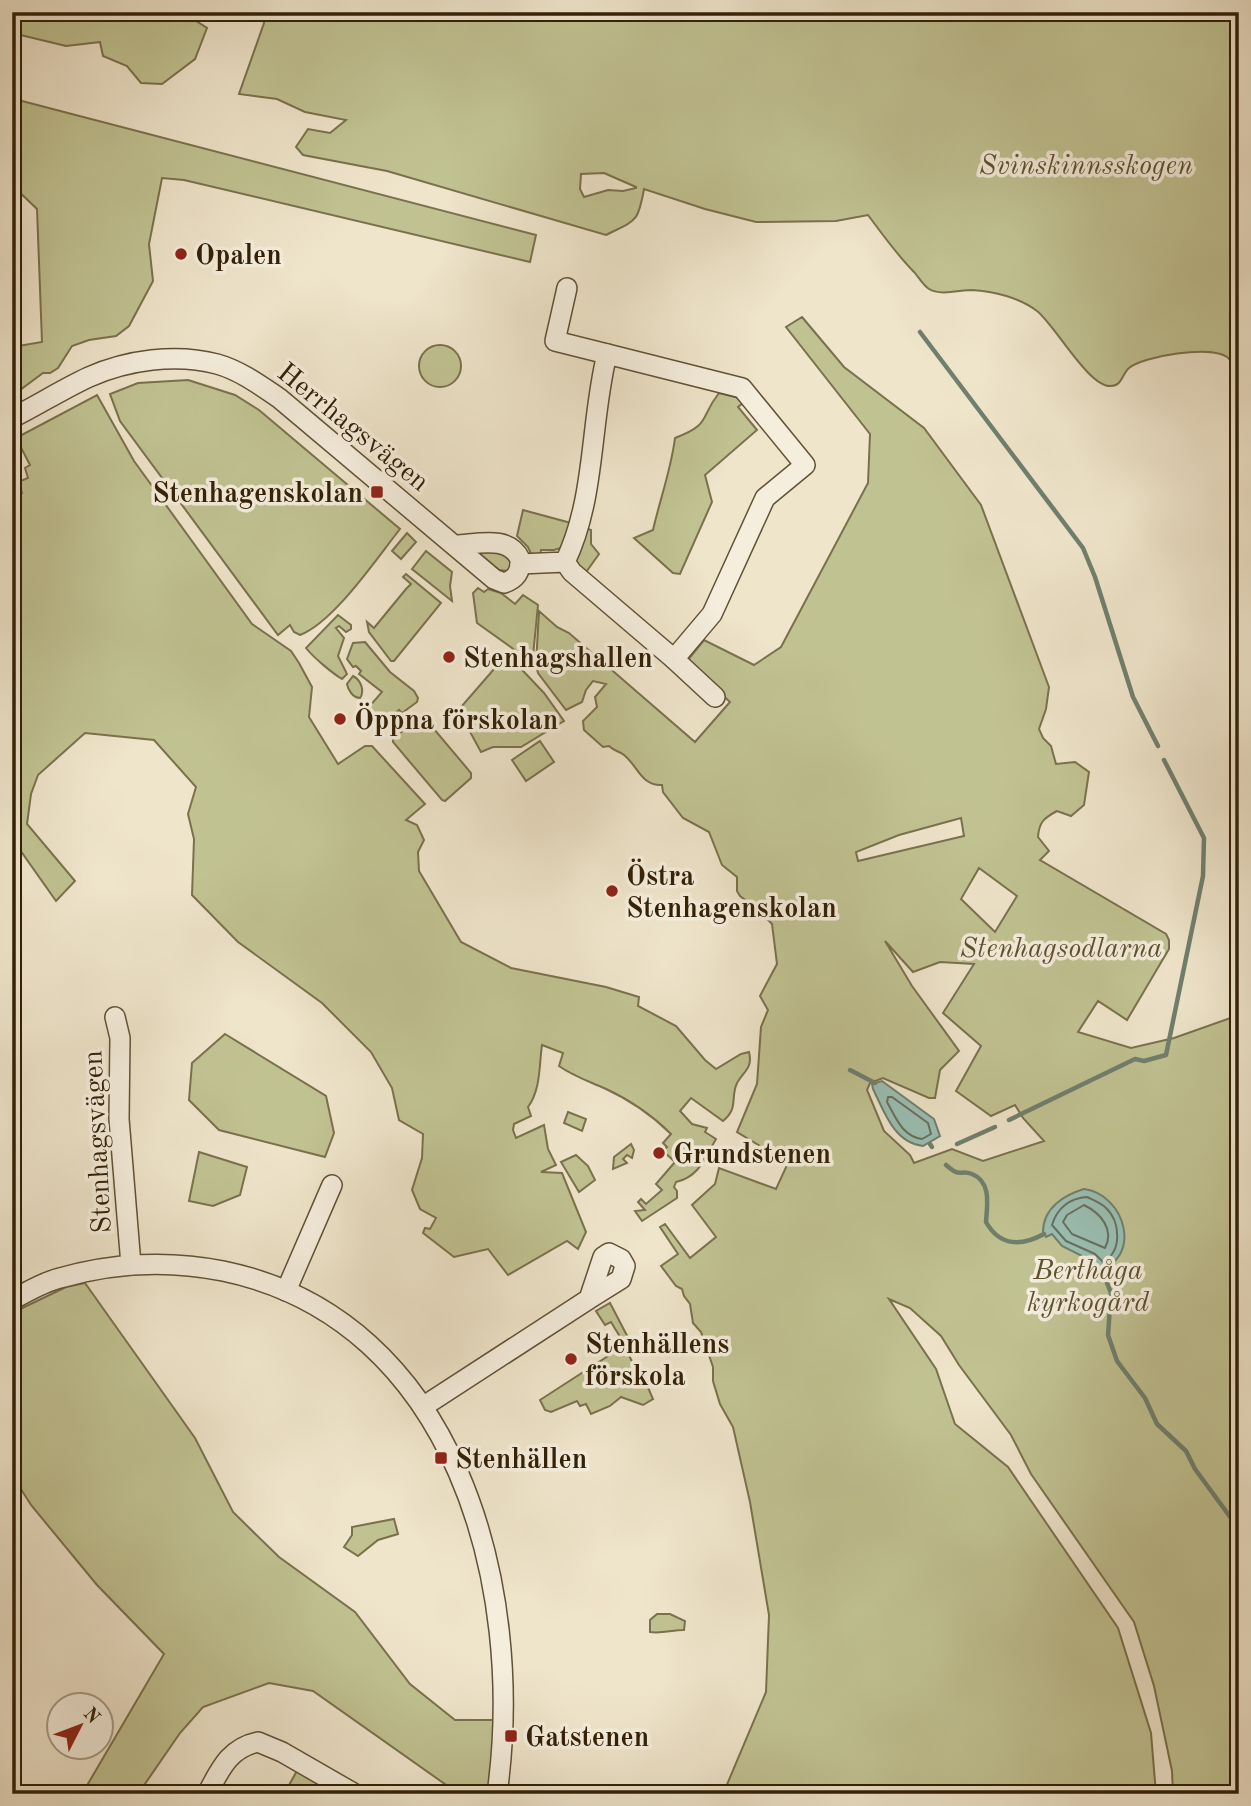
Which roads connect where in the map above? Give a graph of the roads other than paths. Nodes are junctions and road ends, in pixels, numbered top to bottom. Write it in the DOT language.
graph roads {
  1 [pos="567,288"];
  2 [pos="607,354"];
  3 [pos="12,418"];
  4 [pos="456,545"];
  5 [pos="565,562"];
  6 [pos="520,564"];
  7 [pos="674,659"];
  8 [pos="715,697"];
  9 [pos="115,1017"];
  10 [pos="332,1185"];
  11 [pos="131,1265"];
  12 [pos="286,1291"];
  13 [pos="589,1299"];
  14 [pos="12,1300"];
  15 [pos="424,1406"];
  16 [pos="207,1794"];
  17 [pos="355,1794"];
  18 [pos="496,1794"];
  1 -- 2 [label="street"];
  2 -- 5 [label="street"];
  2 -- 7 [label="street"];
  3 -- 4 [label="street, Herrhagsvägen"];
  4 -- 6 [label="street"];
  4 -- 6 [label="street, Herrhagsvägen"];
  5 -- 6 [label="street"];
  5 -- 7 [label="street"];
  7 -- 8 [label="street"];
  9 -- 11 [label="street, Stenhagsvägen"];
  10 -- 12 [label="street"];
  11 -- 12 [label="street, Stenhagsvägen"];
  11 -- 14 [label="street, Stenhagsvägen"];
  12 -- 15 [label="street, Stenhagsvägen"];
  13 -- 15 [label="street"];
  15 -- 18 [label="street, Stenhagsvägen"];
  16 -- 17 [label="street"];
}
